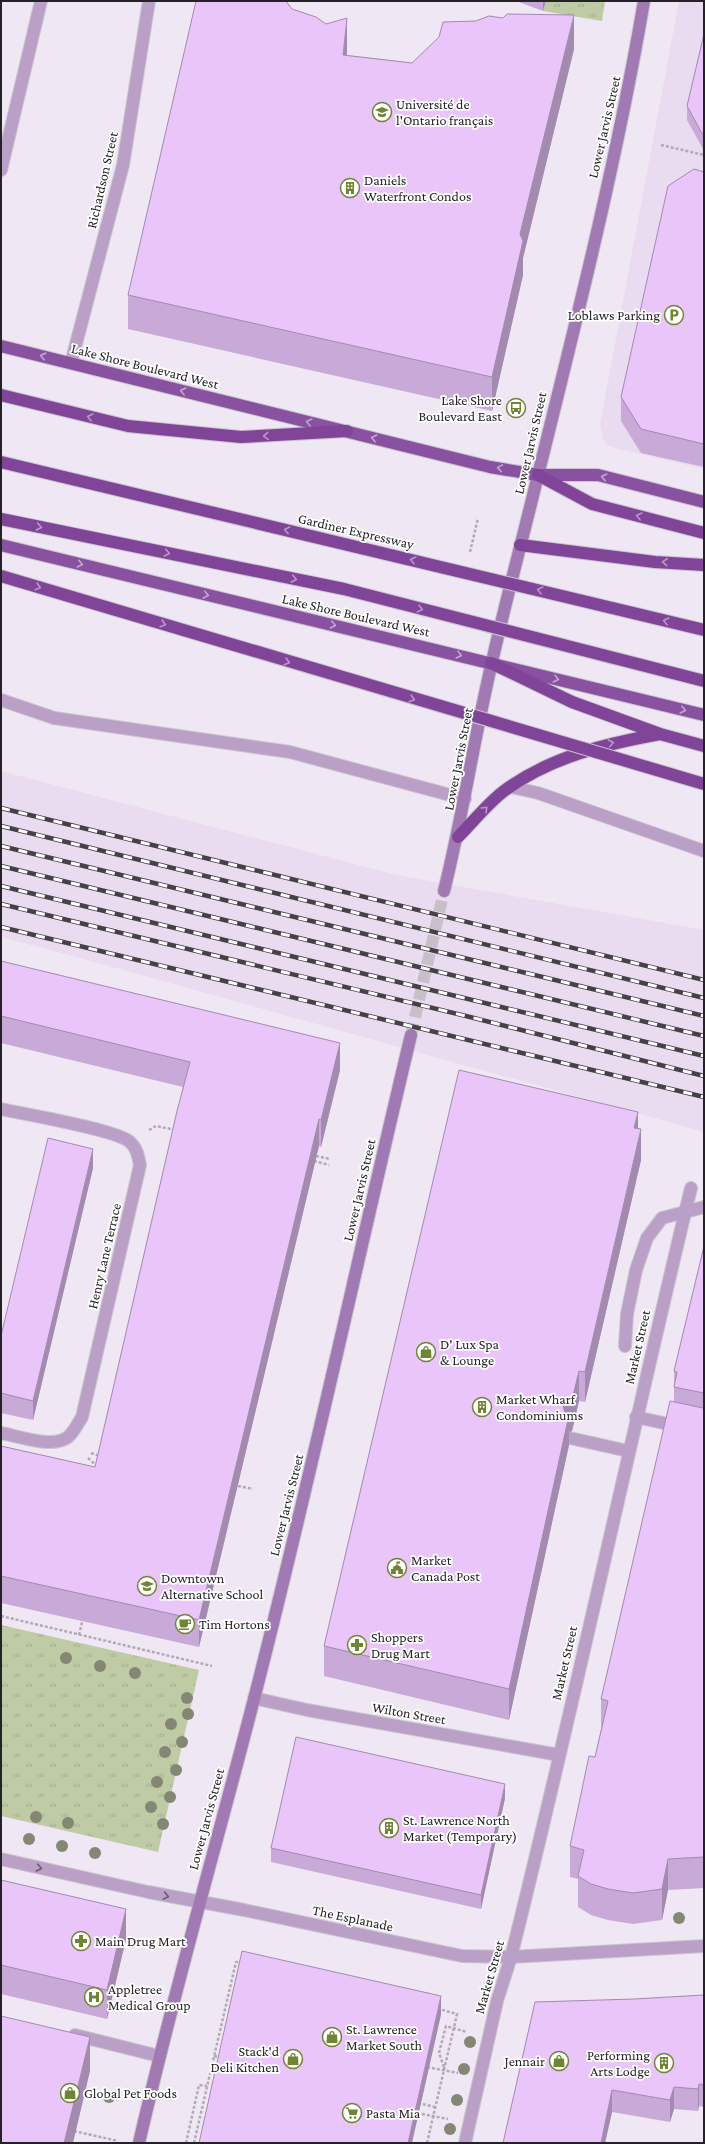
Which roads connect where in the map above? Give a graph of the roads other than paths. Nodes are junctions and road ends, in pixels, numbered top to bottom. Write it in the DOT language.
graph roads {
  1 [pos="41,1"];
  2 [pos="148,1"];
  3 [pos="644,1"];
  4 [pos="1,170"];
  5 [pos="1,346"];
  6 [pos="71,363"];
  7 [pos="1,395"];
  8 [pos="347,431"];
  9 [pos="1,462"];
  10 [pos="538,475"];
  11 [pos="704,502"];
  12 [pos="1,519"];
  13 [pos="704,533"];
  14 [pos="1,546"];
  15 [pos="520,546"];
  16 [pos="704,565"];
  17 [pos="1,576"];
  18 [pos="704,630"];
  19 [pos="491,663"];
  20 [pos="704,681"];
  21 [pos="1,700"];
  22 [pos="704,715"];
  23 [pos="660,734"];
  24 [pos="704,746"];
  25 [pos="704,784"];
  26 [pos="511,787"];
  27 [pos="465,799"];
  28 [pos="458,837"];
  29 [pos="704,851"];
  30 [pos="444,891"];
  31 [pos="411,1035"];
  32 [pos="1,1109"];
  33 [pos="691,1188"];
  34 [pos="704,1207"];
  35 [pos="685,1213"];
  36 [pos="625,1346"];
  37 [pos="636,1417"];
  38 [pos="1,1432"];
  39 [pos="704,1432"];
  40 [pos="570,1438"];
  41 [pos="628,1451"];
  42 [pos="254,1698"];
  43 [pos="559,1755"];
  44 [pos="1,1859"];
  45 [pos="200,1902"];
  46 [pos="704,1946"];
  47 [pos="511,1957"];
  48 [pos="65,2033"];
  49 [pos="159,2056"];
  50 [pos="139,2143"];
  51 [pos="465,2143"];
  1 -- 4 [label="street"];
  2 -- 6 [label="street, Richardson Street"];
  3 -- 10 [label="main road, Lower Jarvis Street"];
  6 -- 5 [label="highway, Lake Shore Boulevard West, one-way"];
  8 -- 6 [label="highway, Lake Shore Boulevard West, one-way"];
  8 -- 7 [label="highway, one-way"];
  10 -- 8 [label="highway, Lake Shore Boulevard West, one-way"];
  18 -- 9 [label="highway, Gardiner Expressway, one-way, bridge"];
  11 -- 10 [label="highway, Lake Shore Boulevard West, one-way"];
  13 -- 10 [label="highway, one-way"];
  10 -- 15 [label="main road, Lower Jarvis Street"];
  12 -- 20 [label="highway, one-way, bridge"];
  14 -- 19 [label="highway, Lake Shore Boulevard West, one-way"];
  16 -- 15 [label="highway, one-way"];
  15 -- 19 [label="main road, Lower Jarvis Street"];
  17 -- 25 [label="highway, one-way, bridge"];
  19 -- 22 [label="highway, Lake Shore Boulevard West, one-way"];
  19 -- 23 [label="highway"];
  19 -- 27 [label="main road, Lower Jarvis Street"];
  21 -- 27 [label="street"];
  23 -- 24 [label="highway"];
  26 -- 23 [label="highway, one-way"];
  28 -- 26 [label="highway, one-way"];
  26 -- 29 [label="street"];
  27 -- 28 [label="main road, Lower Jarvis Street"];
  28 -- 30 [label="main road, Lower Jarvis Street"];
  31 -- 42 [label="main road, Lower Jarvis Street"];
  32 -- 38 [label="street, Henry Lane Terrace"];
  33 -- 35 [label="street, Market Street"];
  34 -- 35 [label="street"];
  35 -- 36 [label="street"];
  35 -- 37 [label="street, Market Street"];
  37 -- 39 [label="street"];
  37 -- 41 [label="street, Market Street"];
  40 -- 41 [label="street"];
  41 -- 43 [label="street, Market Street"];
  42 -- 43 [label="street, Wilton Street"];
  42 -- 45 [label="main road, Lower Jarvis Street"];
  43 -- 47 [label="street, Market Street"];
  44 -- 45 [label="street, The Esplanade, one-way"];
  45 -- 47 [label="street, The Esplanade"];
  45 -- 49 [label="main road, Lower Jarvis Street"];
  46 -- 47 [label="street, The Esplanade"];
  47 -- 51 [label="street, Market Street"];
  48 -- 49 [label="street"];
  49 -- 50 [label="main road, Lower Jarvis Street"];
}
